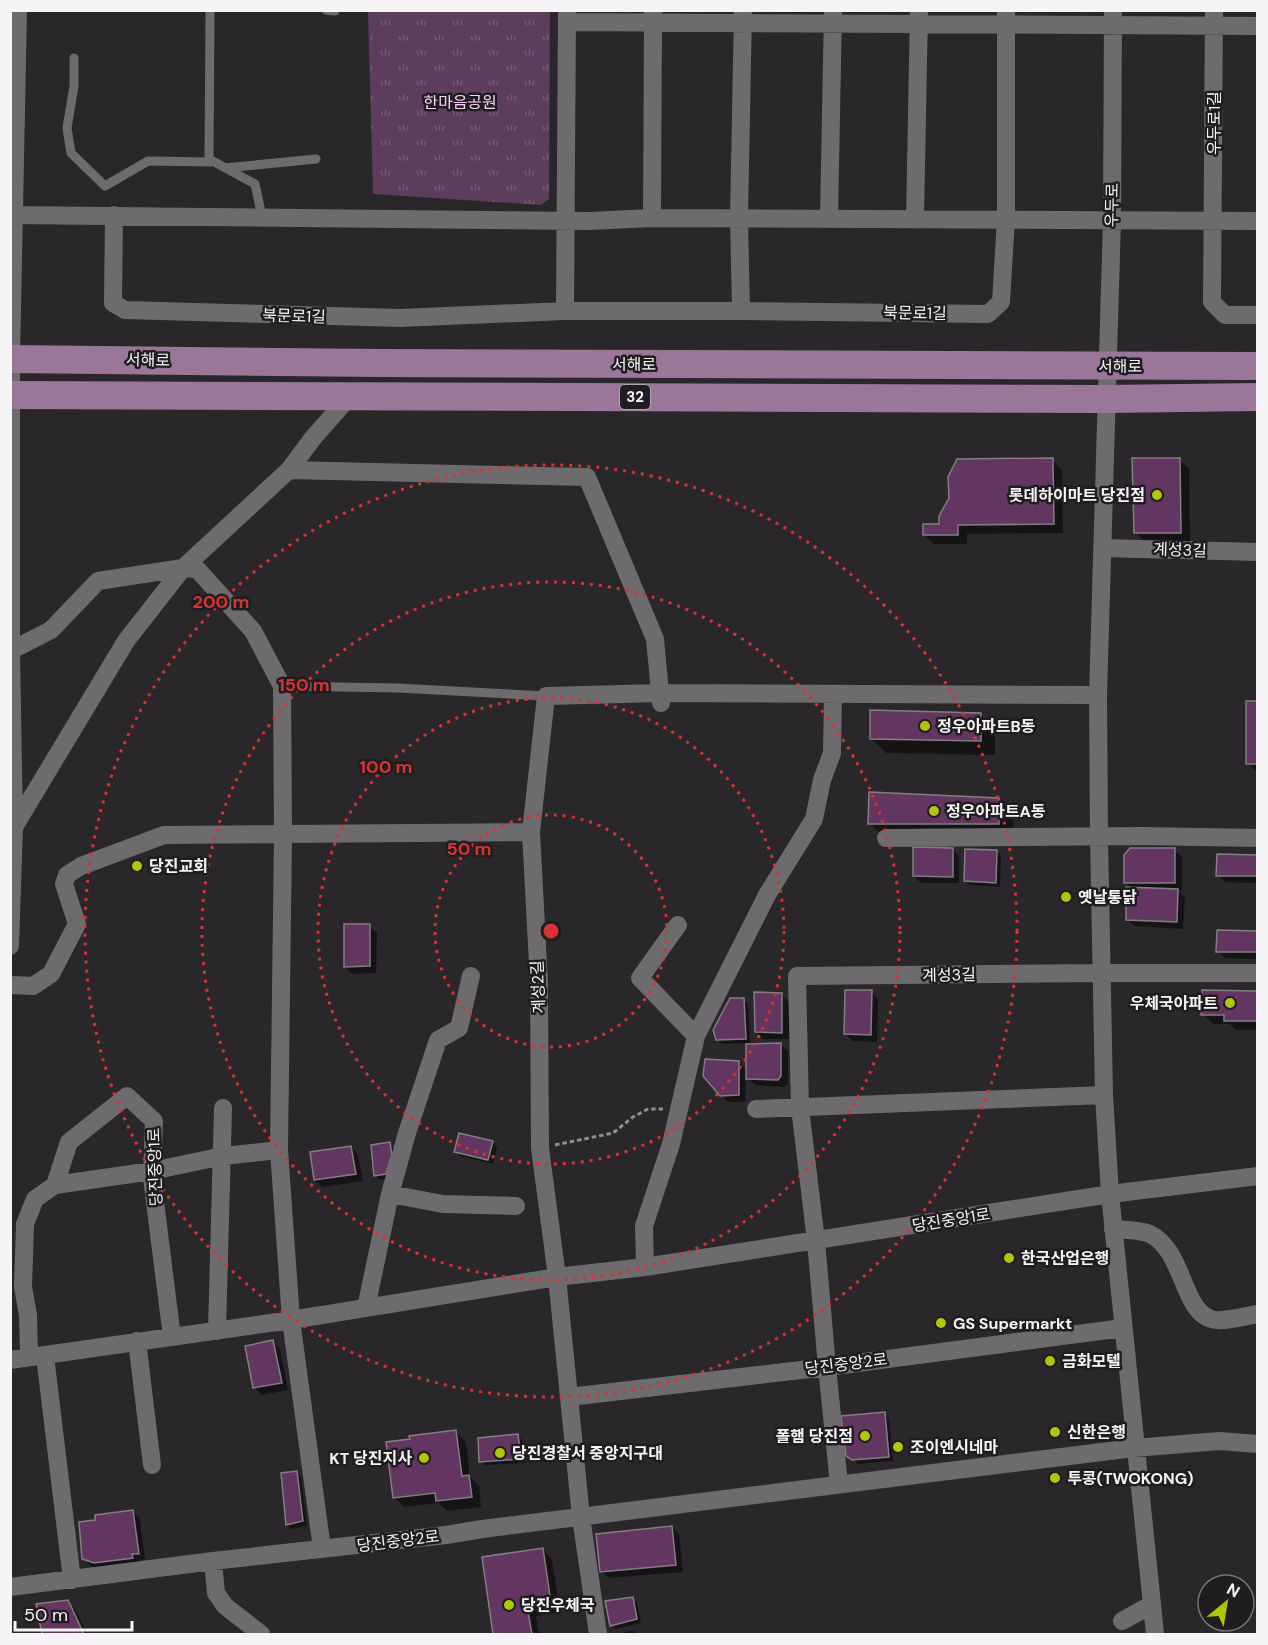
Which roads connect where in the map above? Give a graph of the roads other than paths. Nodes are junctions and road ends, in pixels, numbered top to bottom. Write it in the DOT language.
graph roads {
  1 [pos="210,10"];
  2 [pos="17,15"];
  3 [pos="567,16"];
  4 [pos="653,17"];
  5 [pos="743,17"];
  6 [pos="833,17"];
  7 [pos="919,17"];
  8 [pos="1006,18"];
  9 [pos="1113,18"];
  10 [pos="1215,18"];
  11 [pos="1257,26"];
  12 [pos="74,58"];
  13 [pos="316,159"];
  14 [pos="212,162"];
  15 [pos="225,168"];
  16 [pos="12,215"];
  17 [pos="114,215"];
  18 [pos="261,217"];
  19 [pos="652,218"];
  20 [pos="739,218"];
  21 [pos="829,219"];
  22 [pos="915,219"];
  23 [pos="1005,219"];
  24 [pos="565,220"];
  25 [pos="1112,220"];
  26 [pos="1213,220"];
  27 [pos="1257,221"];
  28 [pos="11,309"];
  29 [pos="565,311"];
  30 [pos="741,311"];
  31 [pos="1257,315"];
  32 [pos="11,359"];
  33 [pos="1108,366"];
  34 [pos="1257,366"];
  35 [pos="11,394"];
  36 [pos="1257,396"];
  37 [pos="349,397"];
  38 [pos="1107,399"];
  39 [pos="289,470"];
  40 [pos="1102,548"];
  41 [pos="1257,552"];
  42 [pos="183,568"];
  43 [pos="11,650"];
  44 [pos="282,686"];
  45 [pos="833,694"];
  46 [pos="1098,695"];
  47 [pos="546,696"];
  48 [pos="661,699"];
  49 [pos="14,827"];
  50 [pos="531,832"];
  51 [pos="283,834"];
  52 [pos="1099,837"];
  53 [pos="1257,837"];
  54 [pos="886,838"];
  55 [pos="678,925"];
  56 [pos="10,946"];
  57 [pos="1102,973"];
  58 [pos="1257,973"];
  59 [pos="471,976"];
  60 [pos="10,986"];
  61 [pos="696,1036"];
  62 [pos="1104,1095"];
  63 [pos="223,1108"];
  64 [pos="800,1108"];
  65 [pos="756,1109"];
  66 [pos="279,1150"];
  67 [pos="223,1156"];
  68 [pos="152,1171"];
  69 [pos="1257,1176"];
  70 [pos="55,1185"];
  71 [pos="390,1194"];
  72 [pos="1110,1194"];
  73 [pos="516,1206"];
  74 [pos="1113,1229"];
  75 [pos="816,1241"];
  76 [pos="645,1267"];
  77 [pos="557,1277"];
  78 [pos="366,1308"];
  79 [pos="1257,1314"];
  80 [pos="291,1320"];
  81 [pos="1123,1328"];
  82 [pos="217,1331"];
  83 [pos="172,1337"];
  84 [pos="137,1341"];
  85 [pos="37,1356"];
  86 [pos="10,1360"];
  87 [pos="827,1367"];
  88 [pos="569,1397"];
  89 [pos="1257,1444"];
  90 [pos="1134,1448"];
  91 [pos="152,1465"];
  92 [pos="839,1484"];
  93 [pos="581,1517"];
  94 [pos="322,1549"];
  95 [pos="213,1562"];
  96 [pos="72,1580"];
  97 [pos="10,1587"];
  98 [pos="1151,1605"];
  99 [pos="1122,1622"];
  100 [pos="261,1635"];
  101 [pos="598,1635"];
  102 [pos="1155,1635"];
  1 -- 14 [label="lane"];
  2 -- 16 [label="street"];
  3 -- 4 [label="street"];
  3 -- 24 [label="street"];
  4 -- 5 [label="street"];
  4 -- 19 [label="street"];
  5 -- 6 [label="street"];
  5 -- 20 [label="street"];
  6 -- 7 [label="street"];
  6 -- 21 [label="street"];
  7 -- 8 [label="street"];
  7 -- 22 [label="street"];
  8 -- 9 [label="street"];
  8 -- 23 [label="street, 북문로1길"];
  9 -- 10 [label="street"];
  9 -- 25 [label="street, 우두로"];
  10 -- 11 [label="street"];
  10 -- 26 [label="street, 우두로1길"];
  12 -- 14 [label="lane"];
  13 -- 15 [label="lane"];
  14 -- 15 [label="lane"];
  15 -- 18 [label="lane"];
  16 -- 17 [label="street"];
  16 -- 28 [label="street"];
  17 -- 18 [label="street"];
  17 -- 29 [label="street, 북문로1길"];
  18 -- 24 [label="street"];
  19 -- 20 [label="street"];
  19 -- 24 [label="street"];
  20 -- 21 [label="street"];
  20 -- 30 [label="street"];
  21 -- 22 [label="street"];
  22 -- 23 [label="street"];
  23 -- 25 [label="street"];
  23 -- 30 [label="street, 북문로1길"];
  24 -- 29 [label="street"];
  25 -- 26 [label="street"];
  25 -- 33 [label="street, 우두로"];
  26 -- 27 [label="street"];
  26 -- 31 [label="street, 우두로1길"];
  28 -- 32 [label="street"];
  29 -- 30 [label="street, 북문로1길"];
  32 -- 33 [label="main road, 서해로"];
  32 -- 35 [label="street"];
  33 -- 34 [label="main road, 서해로"];
  33 -- 38 [label="street, 우두로"];
  35 -- 37 [label="main road, 서해로 / 32"];
  35 -- 43 [label="street"];
  36 -- 38 [label="main road, 서해로 / 32"];
  37 -- 38 [label="main road, 서해로 / 32"];
  37 -- 39 [label="street"];
  38 -- 40 [label="street"];
  39 -- 42 [label="street"];
  39 -- 48 [label="street"];
  40 -- 41 [label="street, 계성3길"];
  40 -- 46 [label="street"];
  42 -- 43 [label="street"];
  42 -- 44 [label="street"];
  42 -- 49 [label="street"];
  43 -- 49 [label="street"];
  44 -- 47 [label="lane"];
  44 -- 51 [label="street"];
  45 -- 46 [label="street"];
  45 -- 48 [label="street"];
  45 -- 61 [label="street"];
  46 -- 52 [label="street"];
  47 -- 48 [label="street"];
  47 -- 50 [label="street, 계성2길"];
  49 -- 56 [label="street"];
  50 -- 51 [label="street"];
  50 -- 77 [label="street, 계성2길"];
  51 -- 60 [label="street"];
  51 -- 66 [label="street"];
  52 -- 53 [label="street"];
  52 -- 54 [label="street"];
  52 -- 57 [label="street"];
  55 -- 61 [label="street"];
  57 -- 58 [label="street, 계성3길"];
  57 -- 62 [label="street"];
  57 -- 64 [label="street, 계성3길"];
  59 -- 71 [label="street"];
  61 -- 76 [label="street"];
  62 -- 64 [label="street"];
  62 -- 72 [label="street"];
  63 -- 67 [label="street"];
  64 -- 65 [label="street"];
  64 -- 75 [label="street"];
  66 -- 67 [label="street"];
  66 -- 80 [label="street"];
  67 -- 68 [label="street"];
  67 -- 82 [label="street"];
  68 -- 70 [label="street"];
  68 -- 70 [label="street, 당진중앙1로"];
  68 -- 83 [label="street, 당진중앙1로"];
  69 -- 72 [label="street, 당진중앙1로"];
  70 -- 85 [label="street"];
  71 -- 73 [label="street"];
  71 -- 78 [label="street"];
  72 -- 74 [label="street"];
  72 -- 75 [label="street, 당진중앙1로"];
  74 -- 79 [label="street"];
  74 -- 81 [label="street"];
  75 -- 76 [label="street, 당진중앙1로"];
  75 -- 87 [label="street"];
  76 -- 77 [label="street, 당진중앙1로"];
  77 -- 78 [label="street, 당진중앙1로"];
  77 -- 88 [label="street"];
  78 -- 80 [label="street, 당진중앙1로"];
  80 -- 82 [label="street, 당진중앙1로"];
  80 -- 94 [label="street"];
  81 -- 87 [label="street, 당진중앙2로"];
  81 -- 90 [label="street"];
  82 -- 83 [label="street, 당진중앙1로"];
  83 -- 84 [label="street, 당진중앙1로"];
  84 -- 85 [label="street, 당진중앙1로"];
  84 -- 91 [label="street"];
  85 -- 86 [label="street, 당진중앙1로"];
  85 -- 96 [label="street"];
  87 -- 88 [label="street, 당진중앙2로"];
  87 -- 92 [label="street"];
  88 -- 93 [label="street"];
  89 -- 90 [label="street, 당진중앙2로"];
  90 -- 92 [label="street, 당진중앙2로"];
  90 -- 98 [label="street"];
  92 -- 93 [label="street, 당진중앙2로"];
  93 -- 94 [label="street, 당진중앙2로"];
  93 -- 101 [label="street"];
  94 -- 95 [label="street, 당진중앙2로"];
  95 -- 96 [label="street, 당진중앙2로"];
  95 -- 100 [label="street"];
  96 -- 97 [label="street, 당진중앙2로"];
  98 -- 99 [label="street"];
  98 -- 102 [label="street"];
}
